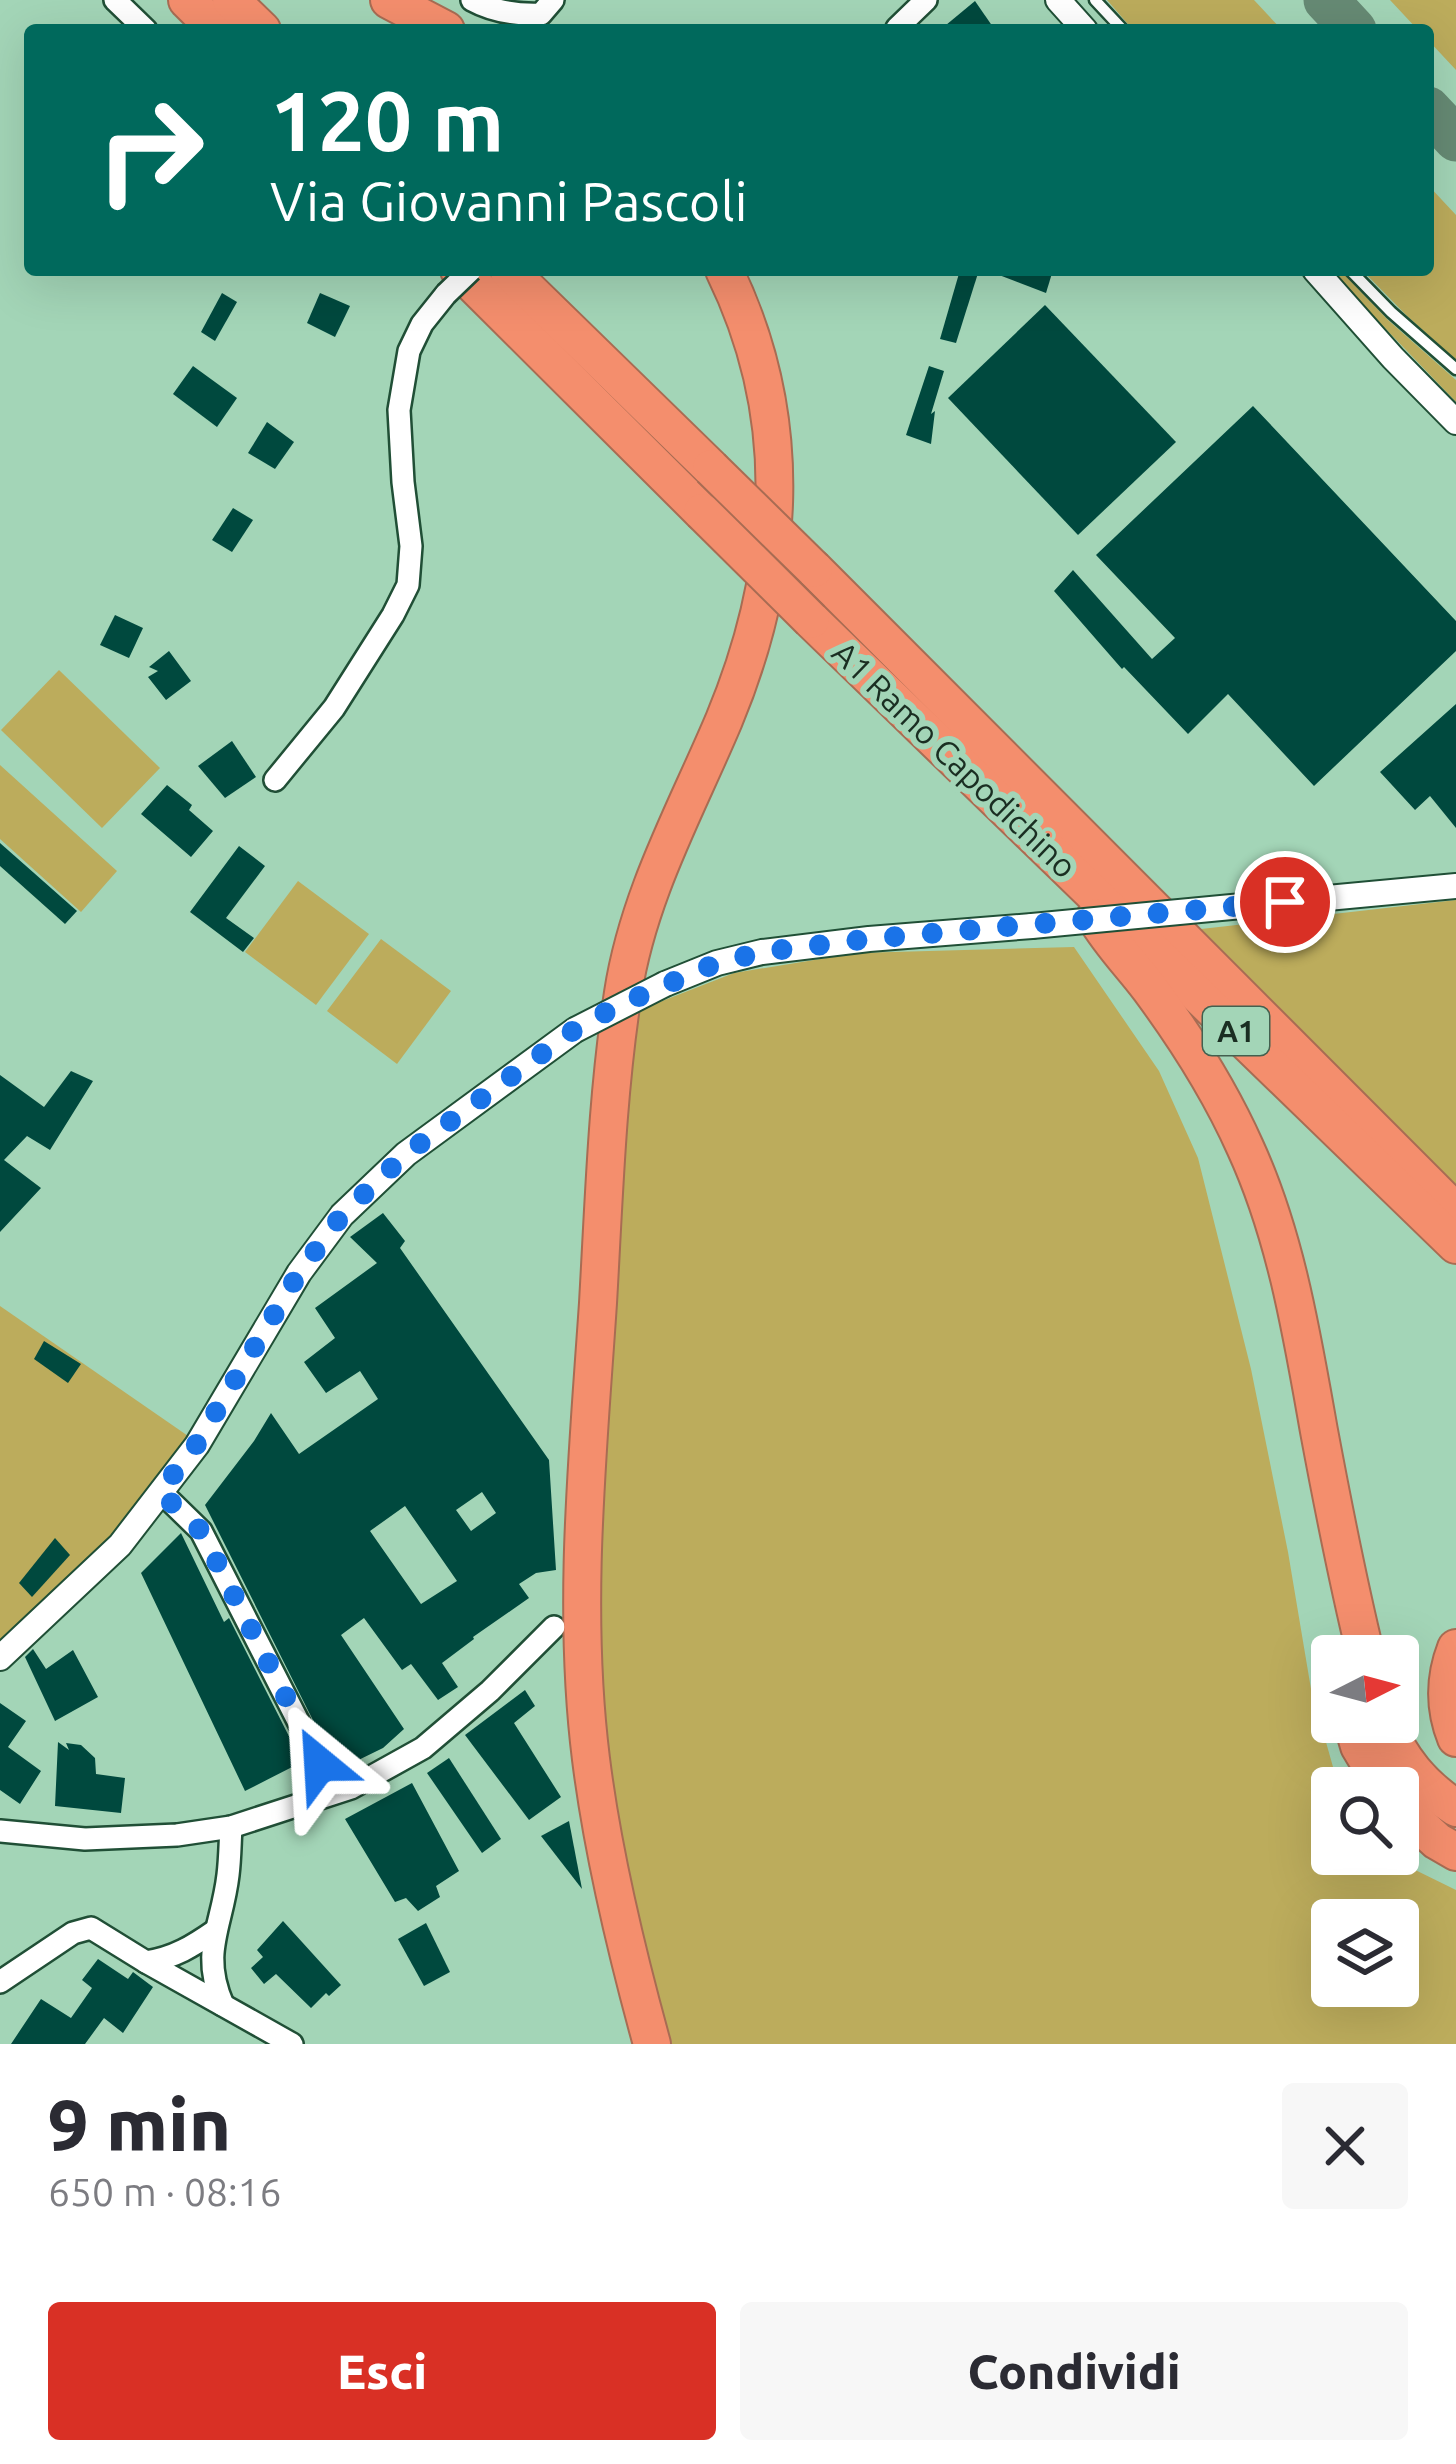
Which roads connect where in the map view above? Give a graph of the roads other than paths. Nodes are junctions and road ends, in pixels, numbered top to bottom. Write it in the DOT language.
graph roads {
  1 [pos="116,0"];
  2 [pos="188,0"];
  3 [pos="388,0"];
  4 [pos="472,0"];
  5 [pos="926,0"];
  6 [pos="1058,0"];
  7 [pos="1095,0"];
  8 [pos="237,14"];
  9 [pos="546,15"];
  10 [pos="140,24"];
  11 [pos="434,24"];
  12 [pos="901,24"];
  13 [pos="1080,24"];
  14 [pos="1117,24"];
  15 [pos="514,276"];
  16 [pos="727,276"];
  17 [pos="1320,276"];
  18 [pos="1356,276"];
  19 [pos="452,282"];
  20 [pos="1456,369"];
  21 [pos="1456,422"];
  22 [pos="275,780"];
  23 [pos="1062,862"];
  24 [pos="1456,886"];
  25 [pos="1409,1201"];
  26 [pos="1456,1212"];
  27 [pos="1456,1245"];
  28 [pos="1456,1259"];
  29 [pos="1326,1469"];
  30 [pos="160,1492"];
  31 [pos="554,1627"];
  32 [pos="1339,1635"];
  33 [pos="1362,1635"];
  34 [pos="1456,1648"];
  35 [pos="0,1658"];
  36 [pos="1456,1738"];
  37 [pos="1395,1743"];
  38 [pos="320,1764"];
  39 [pos="1456,1808"];
  40 [pos="1419,1824"];
  41 [pos="231,1827"];
  42 [pos="0,1831"];
  43 [pos="1456,1852"];
  44 [pos="216,1930"];
  45 [pos="146,1962"];
  46 [pos="0,1982"];
  47 [pos="223,2005"];
  48 [pos="292,2044"];
  49 [pos="652,2044"];
  1 -- 10 [label="street"];
  2 -- 8 [label="highway"];
  3 -- 11 [label="highway"];
  4 -- 9 [label="street"];
  5 -- 12 [label="street"];
  6 -- 13 [label="street"];
  7 -- 14 [label="lane"];
  15 -- 26 [label="highway, A1 Ramo Capodichino / A1, bridge"];
  16 -- 49 [label="highway"];
  17 -- 21 [label="street"];
  18 -- 20 [label="lane"];
  19 -- 22 [label="street"];
  19 -- 23 [label="highway, A1 Ramo Capodichino / A1, bridge"];
  23 -- 25 [label="highway, A1 Ramo Capodichino / A1"];
  23 -- 29 [label="highway"];
  24 -- 30 [label="street, bridge"];
  25 -- 27 [label="highway, A1 Ramo Capodichino / A1"];
  25 -- 28 [label="highway"];
  29 -- 32 [label="highway"];
  29 -- 33 [label="highway"];
  30 -- 35 [label="street"];
  30 -- 38 [label="street"];
  31 -- 41 [label="street"];
  34 -- 36 [label="highway"];
  37 -- 39 [label="highway"];
  40 -- 43 [label="highway"];
  41 -- 42 [label="street"];
  41 -- 44 [label="street"];
  44 -- 45 [label="street"];
  44 -- 47 [label="street"];
  45 -- 46 [label="street"];
  45 -- 47 [label="street"];
  47 -- 48 [label="street"];
}
